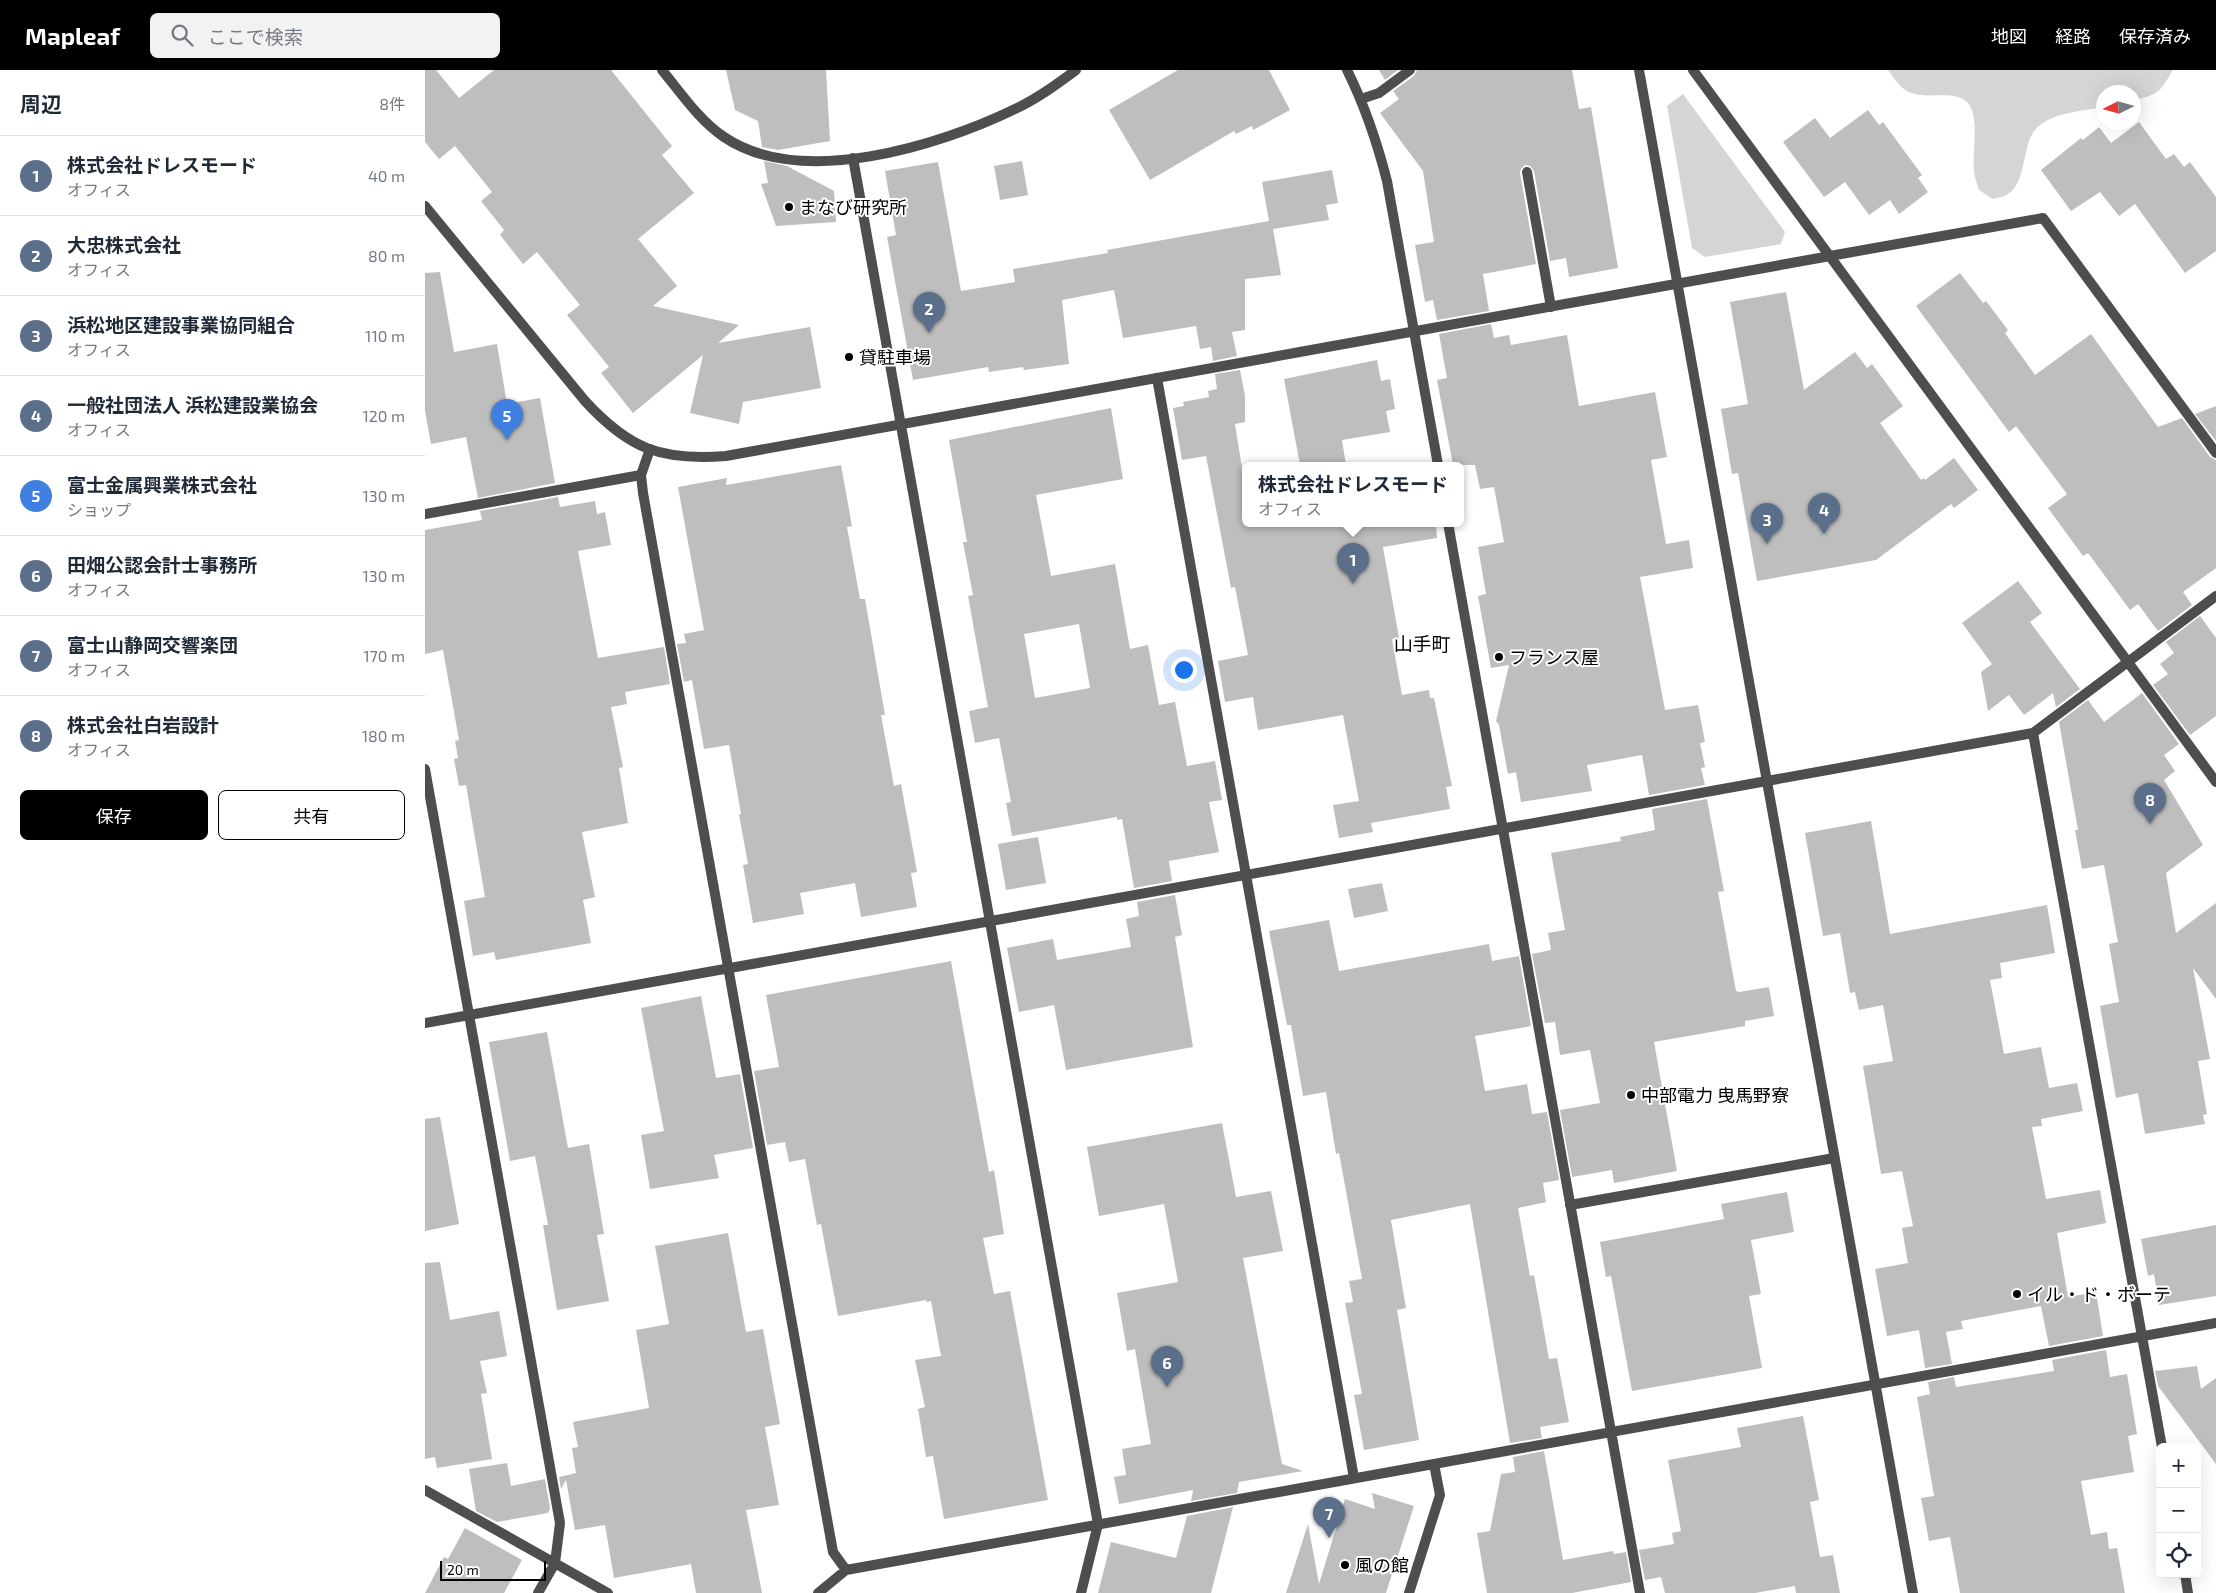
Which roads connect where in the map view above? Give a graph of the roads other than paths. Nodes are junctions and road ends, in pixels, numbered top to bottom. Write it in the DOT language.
graph roads {
  1 [pos="662,70"];
  2 [pos="1076,70"];
  3 [pos="1347,70"];
  4 [pos="1410,70"];
  5 [pos="1639,70"];
  6 [pos="1693,70"];
  7 [pos="1361,99"];
  8 [pos="853,158"];
  9 [pos="1527,172"];
  10 [pos="425,206"];
  11 [pos="1830,256"];
  12 [pos="1677,284"];
  13 [pos="1551,307"];
  14 [pos="1414,332"];
  15 [pos="1157,378"];
  16 [pos="901,424"];
  17 [pos="650,449"];
  18 [pos="2216,453"];
  19 [pos="1437,462"];
  20 [pos="641,475"];
  21 [pos="425,514"];
  22 [pos="1449,527"];
  23 [pos="2216,596"];
  24 [pos="2128,662"];
  25 [pos="2033,733"];
  26 [pos="425,769"];
  27 [pos="1766,781"];
  28 [pos="2216,782"];
  29 [pos="1503,828"];
  30 [pos="1246,874"];
  31 [pos="990,921"];
  32 [pos="729,968"];
  33 [pos="469,1014"];
  34 [pos="425,1022"];
  35 [pos="1834,1158"];
  36 [pos="1570,1205"];
  37 [pos="2216,1323"];
  38 [pos="2142,1336"];
  39 [pos="1875,1384"];
  40 [pos="1611,1432"];
  41 [pos="2161,1443"];
  42 [pos="1434,1464"];
  43 [pos="1354,1478"];
  44 [pos="425,1490"];
  45 [pos="1098,1524"];
  46 [pos="555,1563"];
  47 [pos="846,1570"];
  48 [pos="2186,1578"];
  49 [pos="538,1593"];
  50 [pos="608,1593"];
  51 [pos="818,1593"];
  52 [pos="1081,1593"];
  53 [pos="1409,1593"];
  54 [pos="1640,1593"];
  55 [pos="1913,1593"];
  56 [pos="2188,1593"];
  1 -- 8 [label="street"];
  2 -- 8 [label="street"];
  3 -- 7 [label="street"];
  4 -- 7 [label="street"];
  5 -- 12 [label="street"];
  6 -- 11 [label="street"];
  7 -- 14 [label="street"];
  8 -- 16 [label="street"];
  9 -- 13 [label="street"];
  10 -- 17 [label="street"];
  11 -- 12 [label="street"];
  11 -- 18 [label="street"];
  11 -- 24 [label="street"];
  12 -- 13 [label="street"];
  12 -- 27 [label="street"];
  13 -- 14 [label="street"];
  14 -- 15 [label="street"];
  14 -- 19 [label="street"];
  15 -- 16 [label="street"];
  15 -- 30 [label="street"];
  16 -- 17 [label="street"];
  16 -- 31 [label="street"];
  17 -- 20 [label="street"];
  20 -- 21 [label="street"];
  20 -- 32 [label="street"];
  22 -- 29 [label="street"];
  23 -- 24 [label="street"];
  24 -- 25 [label="street"];
  24 -- 28 [label="street"];
  25 -- 27 [label="street"];
  25 -- 38 [label="street"];
  26 -- 33 [label="street"];
  27 -- 29 [label="street"];
  27 -- 35 [label="street"];
  29 -- 30 [label="street"];
  29 -- 36 [label="street"];
  30 -- 31 [label="street"];
  30 -- 43 [label="street"];
  31 -- 32 [label="street"];
  31 -- 45 [label="street"];
  32 -- 33 [label="street"];
  32 -- 47 [label="street"];
  33 -- 34 [label="street"];
  33 -- 46 [label="street"];
  35 -- 36 [label="street"];
  35 -- 39 [label="street"];
  36 -- 40 [label="street"];
  37 -- 38 [label="street"];
  38 -- 39 [label="street"];
  38 -- 41 [label="street"];
  39 -- 40 [label="street"];
  39 -- 55 [label="street"];
  40 -- 42 [label="street"];
  40 -- 54 [label="street"];
  42 -- 43 [label="street"];
  42 -- 53 [label="street"];
  43 -- 45 [label="street"];
  44 -- 46 [label="street"];
  45 -- 47 [label="street"];
  45 -- 52 [label="street"];
  46 -- 49 [label="street"];
  46 -- 50 [label="street"];
  47 -- 51 [label="street"];
  48 -- 56 [label="street"];
}
